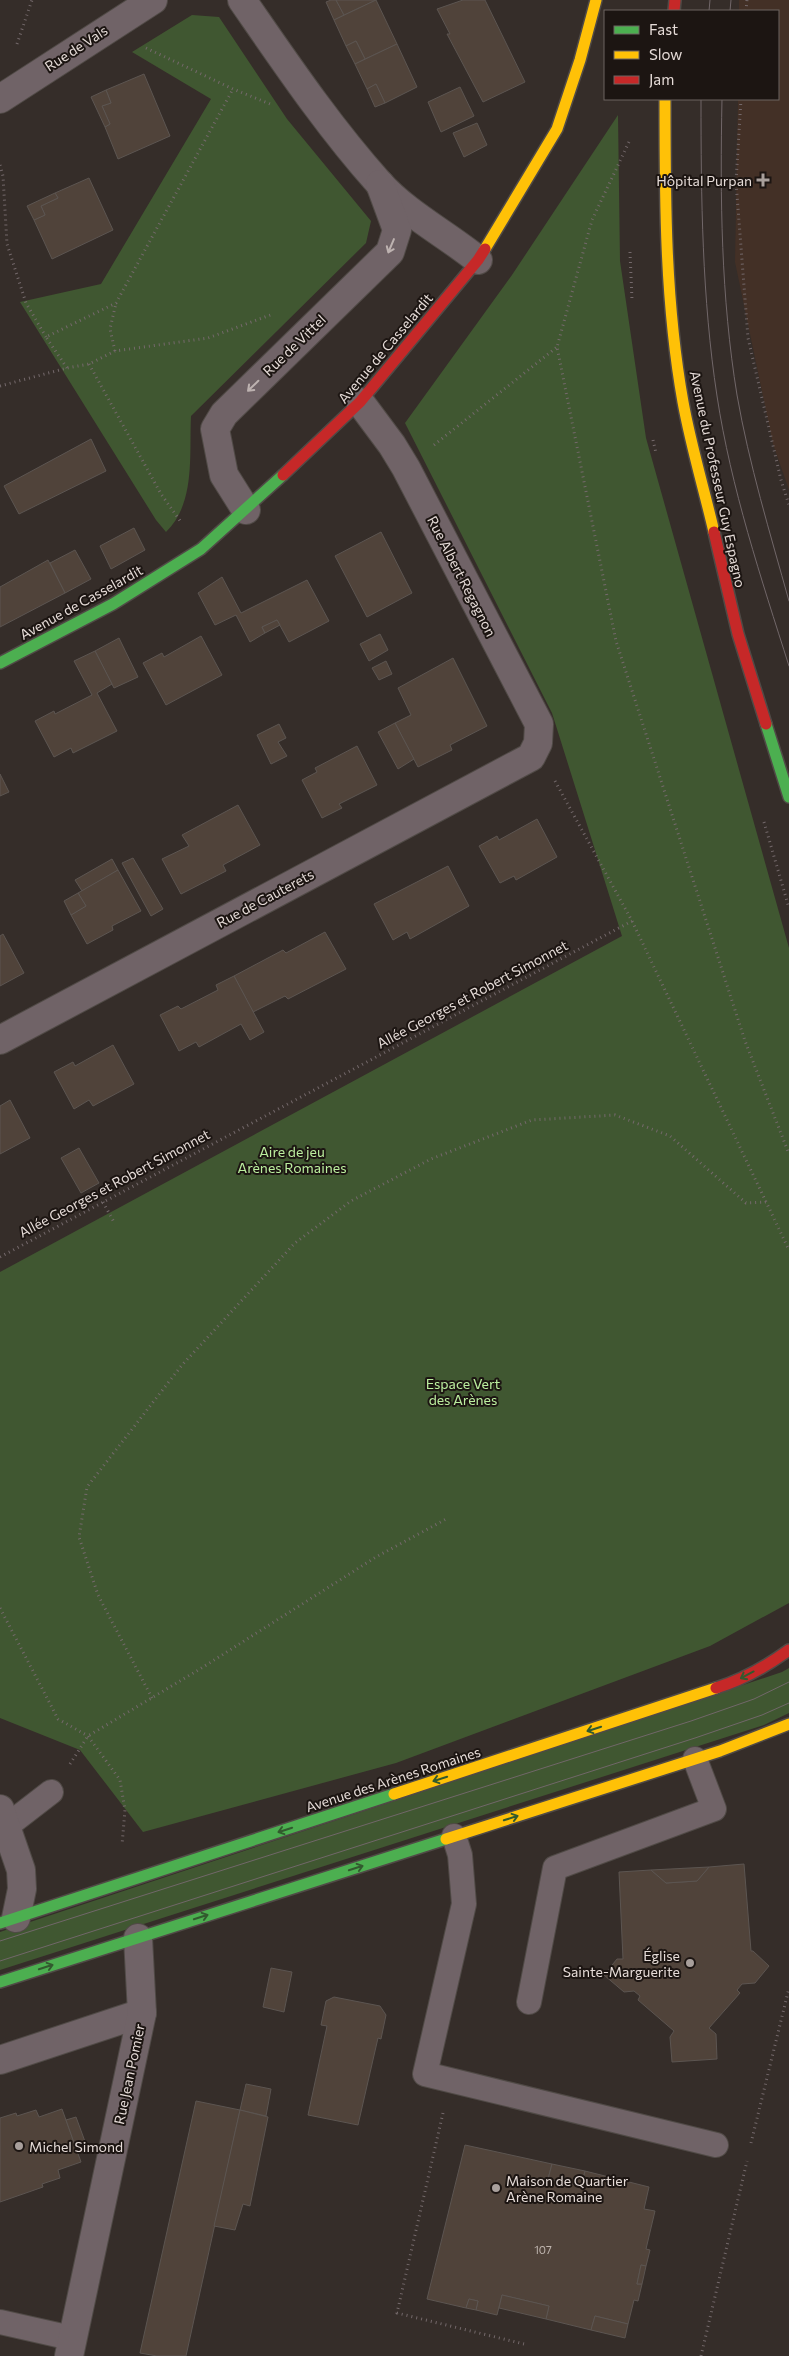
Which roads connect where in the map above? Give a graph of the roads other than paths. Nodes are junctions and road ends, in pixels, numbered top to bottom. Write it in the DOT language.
graph roads {
  1 [pos="153,0"];
  2 [pos="242,0"];
  3 [pos="596,0"];
  4 [pos="0,99"];
  5 [pos="665,100"];
  6 [pos="380,184"];
  7 [pos="478,260"];
  8 [pos="360,402"];
  9 [pos="246,510"];
  10 [pos="0,663"];
  11 [pos="531,756"];
  12 [pos="789,798"];
  13 [pos="0,1040"];
  14 [pos="789,1650"];
  15 [pos="789,1724"];
  16 [pos="695,1759"];
  17 [pos="51,1792"];
  18 [pos="4,1817"];
  19 [pos="454,1836"];
  20 [pos="8,1921"];
  21 [pos="138,1938"];
  22 [pos="0,1982"];
  23 [pos="529,2002"];
  24 [pos="142,2013"];
  25 [pos="0,2060"];
  26 [pos="716,2145"];
  27 [pos="0,2322"];
  28 [pos="70,2347"];
  1 -- 4 [label="street, Rue de Vals"];
  2 -- 6 [label="street, Rue de Vittel"];
  3 -- 7 [label="street, Avenue de Casselardit"];
  5 -- 12 [label="street, Avenue du Professeur Guy Espagno"];
  6 -- 7 [label="street, Rue de Vittel"];
  6 -- 9 [label="street, Rue de Vittel, one-way"];
  7 -- 8 [label="street, Avenue de Casselardit"];
  8 -- 9 [label="street, Avenue de Casselardit"];
  8 -- 11 [label="street, Rue Albert Regagnon"];
  9 -- 10 [label="street, Avenue de Casselardit"];
  11 -- 13 [label="street, Rue de Cauterets"];
  14 -- 20 [label="street, Avenue des Arènes Romaines, one-way"];
  15 -- 16 [label="street"];
  19 -- 16 [label="street, one-way"];
  16 -- 23 [label="lane"];
  17 -- 18 [label="lane"];
  18 -- 20 [label="street"];
  21 -- 19 [label="street, one-way"];
  19 -- 26 [label="lane"];
  22 -- 21 [label="street, one-way"];
  21 -- 24 [label="street, Rue Jean Pomier"];
  24 -- 25 [label="street"];
  24 -- 28 [label="street, Rue Jean Pomier"];
  27 -- 28 [label="lane"];
}
